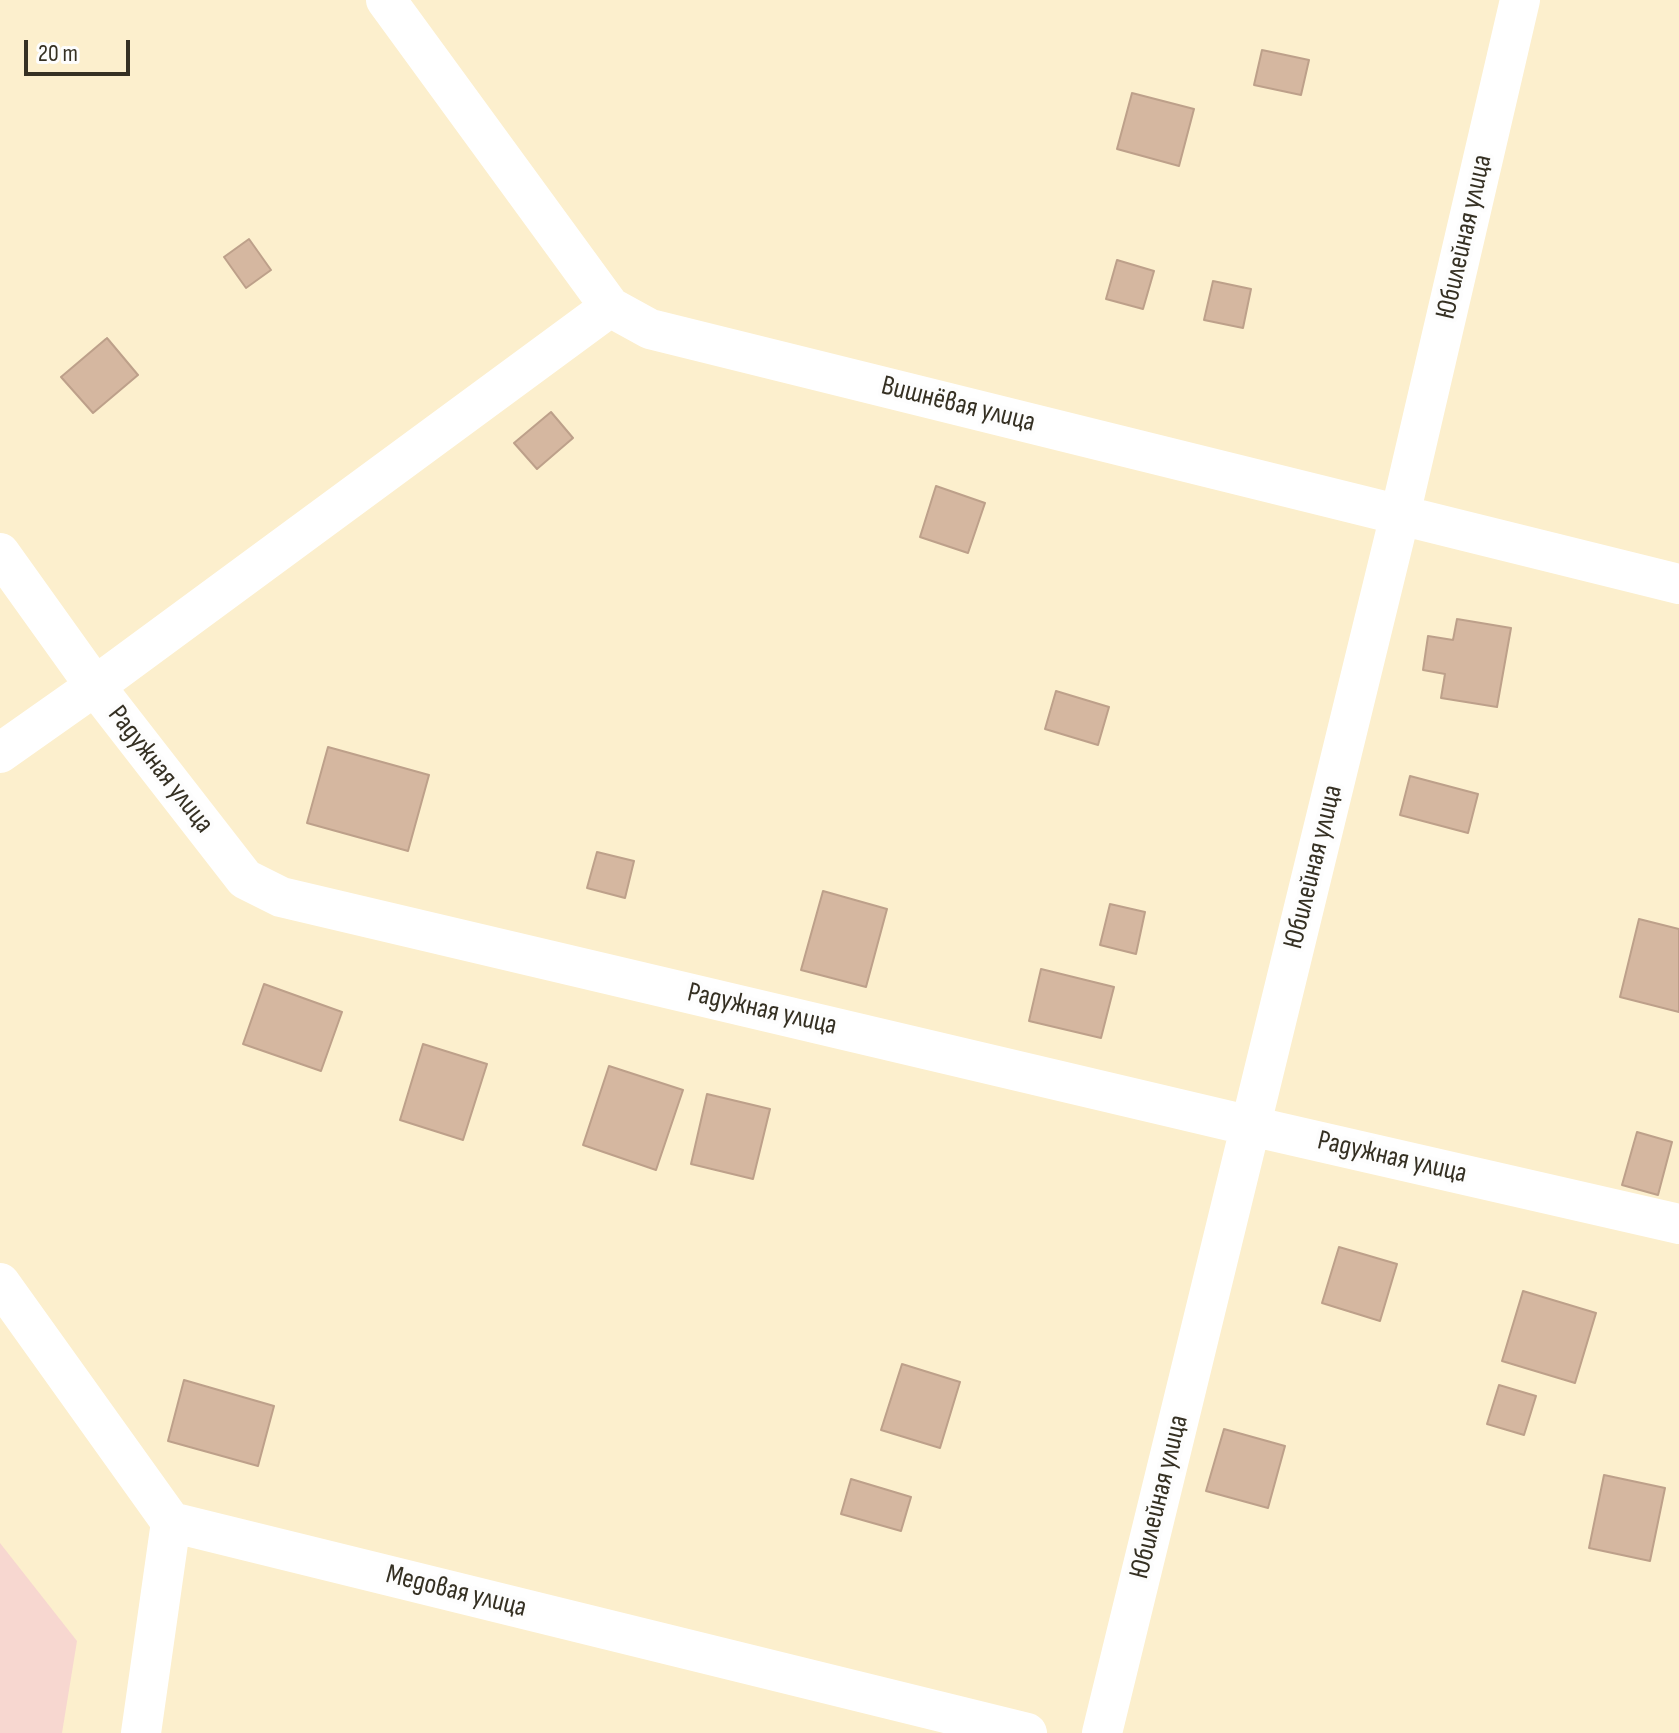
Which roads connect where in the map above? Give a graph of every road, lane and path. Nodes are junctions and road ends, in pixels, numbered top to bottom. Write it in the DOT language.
graph roads {
  1 [pos="386,0"];
  2 [pos="1520,0"];
  3 [pos="610,307"];
  4 [pos="1400,515"];
  5 [pos="0,553"];
  6 [pos="1679,584"];
  7 [pos="95,686"];
  8 [pos="0,753"];
  9 [pos="1251,1126"];
  10 [pos="1679,1224"];
  11 [pos="0,1283"];
  12 [pos="171,1522"];
  13 [pos="141,1733"];
  14 [pos="1027,1733"];
  15 [pos="1102,1733"];
  1 -- 3 [label="street, Вишнёвая улица"];
  2 -- 4 [label="street, Юбилейная улица"];
  3 -- 4 [label="street, Вишнёвая улица"];
  3 -- 7 [label="street"];
  4 -- 6 [label="street, Вишнёвая улица"];
  4 -- 9 [label="street, Юбилейная улица"];
  5 -- 7 [label="street, Радужная улица"];
  7 -- 8 [label="street"];
  7 -- 9 [label="street, Радужная улица"];
  9 -- 10 [label="street, Радужная улица"];
  9 -- 15 [label="street, Юбилейная улица"];
  11 -- 12 [label="street"];
  12 -- 13 [label="street"];
  12 -- 14 [label="street, Медовая улица"];
}
